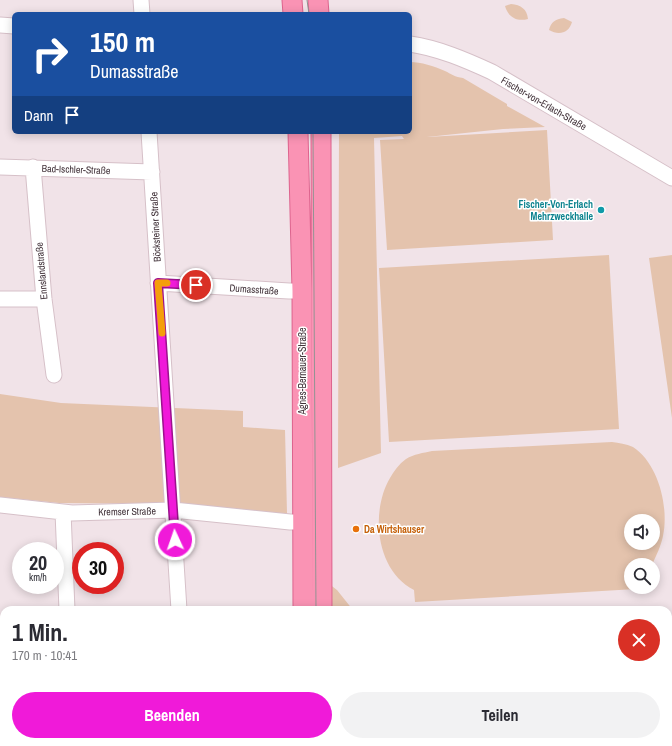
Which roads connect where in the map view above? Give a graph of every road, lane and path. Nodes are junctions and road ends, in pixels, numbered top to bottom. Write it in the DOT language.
graph roads {
  1 [pos="141,0"];
  2 [pos="292,0"];
  3 [pos="318,0"];
  4 [pos="142,12"];
  5 [pos="293,12"];
  6 [pos="319,12"];
  7 [pos="0,25"];
  8 [pos="12,26"];
  9 [pos="412,44"];
  10 [pos="150,134"];
  11 [pos="298,134"];
  12 [pos="321,134"];
  13 [pos="0,167"];
  14 [pos="33,167"];
  15 [pos="152,172"];
  16 [pos="672,178"];
  17 [pos="158,283"];
  18 [pos="302,291"];
  19 [pos="0,299"];
  20 [pos="44,299"];
  21 [pos="54,375"];
  22 [pos="0,505"];
  23 [pos="173,510"];
  24 [pos="63,512"];
  25 [pos="303,522"];
  26 [pos="67,606"];
  27 [pos="179,606"];
  28 [pos="302,606"];
  29 [pos="322,606"];
  1 -- 4 [label="street"];
  2 -- 5 [label="main road"];
  3 -- 6 [label="main road"];
  7 -- 8 [label="street"];
  9 -- 16 [label="street, Fischer-von-Erlach-Straße"];
  10 -- 15 [label="street, Böcksteiner Straße"];
  11 -- 18 [label="main road, Agnes-Bernauer-Straße"];
  12 -- 29 [label="main road, Agnes-Bernauer-Straße"];
  13 -- 14 [label="street, Bad-Ischler-Straße"];
  14 -- 15 [label="street, Bad-Ischler-Straße"];
  14 -- 20 [label="street, Ennslandstraße"];
  15 -- 17 [label="street, Böcksteiner Straße"];
  17 -- 18 [label="street, Dumasstraße"];
  17 -- 23 [label="street, Böcksteiner Straße"];
  18 -- 25 [label="main road, Agnes-Bernauer-Straße"];
  19 -- 20 [label="street"];
  20 -- 21 [label="street, Ennslandstraße"];
  22 -- 24 [label="street, Kremser Straße"];
  23 -- 24 [label="street, Kremser Straße"];
  23 -- 25 [label="street, Kremser Straße"];
  23 -- 27 [label="street, Böcksteiner Straße"];
  24 -- 26 [label="street"];
  25 -- 28 [label="main road, Agnes-Bernauer-Straße"];
}
